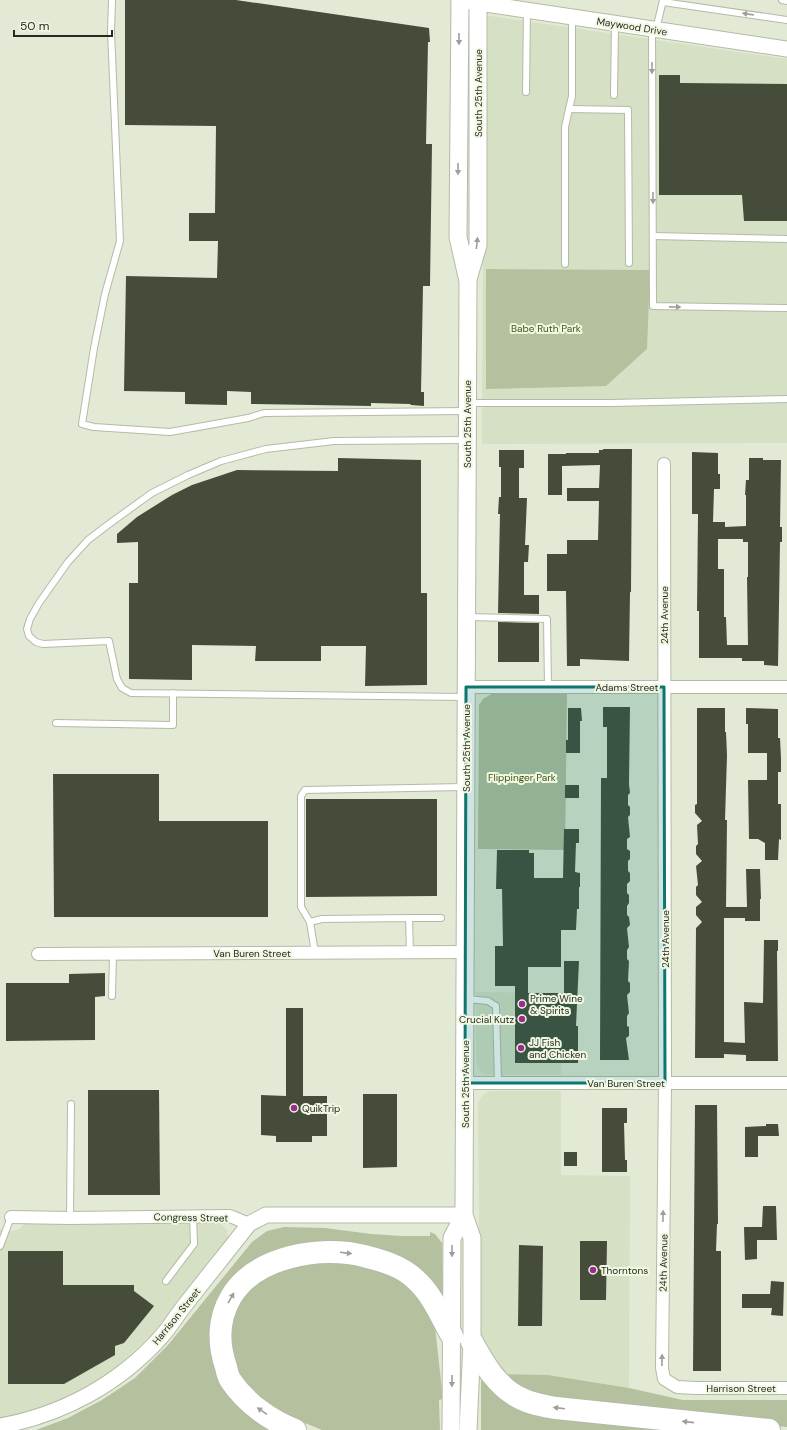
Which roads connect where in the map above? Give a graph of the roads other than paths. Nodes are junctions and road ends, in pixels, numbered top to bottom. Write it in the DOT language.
graph roads {
  1 [pos="112,0"];
  2 [pos="459,0"];
  3 [pos="782,0"];
  4 [pos="478,1"];
  5 [pos="663,1"];
  6 [pos="787,1"];
  7 [pos="527,10"];
  8 [pos="572,17"];
  9 [pos="787,20"];
  10 [pos="615,24"];
  11 [pos="654,30"];
  12 [pos="787,49"];
  13 [pos="526,92"];
  14 [pos="614,95"];
  15 [pos="569,109"];
  16 [pos="653,236"];
  17 [pos="787,239"];
  18 [pos="629,263"];
  19 [pos="566,264"];
  20 [pos="468,281"];
  21 [pos="787,308"];
  22 [pos="787,399"];
  23 [pos="467,407"];
  24 [pos="467,440"];
  25 [pos="664,464"];
  26 [pos="467,617"];
  27 [pos="548,687"];
  28 [pos="664,687"];
  29 [pos="787,687"];
  30 [pos="466,692"];
  31 [pos="173,693"];
  32 [pos="56,724"];
  33 [pos="466,787"];
  34 [pos="409,918"];
  35 [pos="441,918"];
  36 [pos="310,922"];
  37 [pos="466,952"];
  38 [pos="113,953"];
  39 [pos="315,953"];
  40 [pos="410,953"];
  41 [pos="38,954"];
  42 [pos="112,996"];
  43 [pos="465,999"];
  44 [pos="465,1083"];
  45 [pos="665,1083"];
  46 [pos="787,1083"];
  47 [pos="498,1084"];
  48 [pos="71,1104"];
  49 [pos="464,1215"];
  50 [pos="193,1216"];
  51 [pos="11,1217"];
  52 [pos="70,1218"];
  53 [pos="249,1224"];
  54 [pos="0,1246"];
  55 [pos="166,1281"];
  56 [pos="462,1339"];
  57 [pos="696,1388"];
  58 [pos="787,1388"];
  59 [pos="0,1426"];
  60 [pos="295,1430"];
  61 [pos="451,1430"];
  62 [pos="468,1430"];
  63 [pos="769,1430"];
  1 -- 23 [label="lane"];
  2 -- 4 [label="street, Maywood Drive"];
  2 -- 20 [label="main road, South 25th Avenue, one-way"];
  3 -- 6 [label="lane"];
  4 -- 7 [label="street, Maywood Drive"];
  20 -- 4 [label="main road, South 25th Avenue, one-way"];
  9 -- 5 [label="lane, one-way"];
  5 -- 11 [label="lane"];
  7 -- 8 [label="street, Maywood Drive"];
  7 -- 13 [label="lane"];
  8 -- 10 [label="street, Maywood Drive"];
  8 -- 15 [label="lane"];
  10 -- 11 [label="street, Maywood Drive"];
  10 -- 14 [label="lane"];
  11 -- 12 [label="street, Maywood Drive"];
  11 -- 16 [label="lane, one-way"];
  15 -- 18 [label="lane"];
  15 -- 19 [label="lane"];
  16 -- 17 [label="lane"];
  16 -- 21 [label="lane, one-way"];
  20 -- 23 [label="main road, South 25th Avenue"];
  22 -- 23 [label="lane"];
  23 -- 24 [label="main road, South 25th Avenue"];
  24 -- 26 [label="main road, South 25th Avenue"];
  24 -- 31 [label="lane"];
  25 -- 28 [label="street, 24th Avenue"];
  26 -- 27 [label="lane"];
  26 -- 30 [label="main road, South 25th Avenue"];
  27 -- 28 [label="street, Adams Street"];
  27 -- 30 [label="street, Adams Street"];
  28 -- 29 [label="street, Adams Street"];
  28 -- 45 [label="street, 24th Avenue"];
  30 -- 31 [label="lane"];
  30 -- 33 [label="main road, South 25th Avenue"];
  31 -- 32 [label="lane"];
  33 -- 36 [label="lane"];
  33 -- 37 [label="main road, South 25th Avenue"];
  34 -- 35 [label="lane"];
  34 -- 36 [label="lane"];
  34 -- 40 [label="lane"];
  36 -- 39 [label="lane"];
  37 -- 40 [label="street, Van Buren Street"];
  37 -- 43 [label="main road, South 25th Avenue"];
  38 -- 39 [label="street, Van Buren Street"];
  38 -- 41 [label="street, Van Buren Street"];
  38 -- 42 [label="lane"];
  39 -- 40 [label="street, Van Buren Street"];
  43 -- 44 [label="main road, South 25th Avenue"];
  43 -- 47 [label="lane"];
  44 -- 47 [label="street, Van Buren Street"];
  44 -- 49 [label="main road, South 25th Avenue"];
  45 -- 46 [label="street, Van Buren Street"];
  45 -- 47 [label="street, Van Buren Street"];
  57 -- 45 [label="street, 24th Avenue, one-way"];
  48 -- 52 [label="lane"];
  49 -- 53 [label="street"];
  49 -- 56 [label="main road, South 25th Avenue"];
  50 -- 52 [label="street, Congress Street"];
  50 -- 53 [label="street, Congress Street"];
  50 -- 55 [label="lane"];
  51 -- 52 [label="street, Congress Street"];
  51 -- 54 [label="lane"];
  53 -- 59 [label="street, Harrison Street"];
  60 -- 56 [label="highway, one-way"];
  56 -- 61 [label="main road, South 25th Avenue, one-way"];
  56 -- 62 [label="main road, South 25th Avenue"];
  63 -- 56 [label="highway, one-way"];
  57 -- 58 [label="street, Harrison Street"];
}
